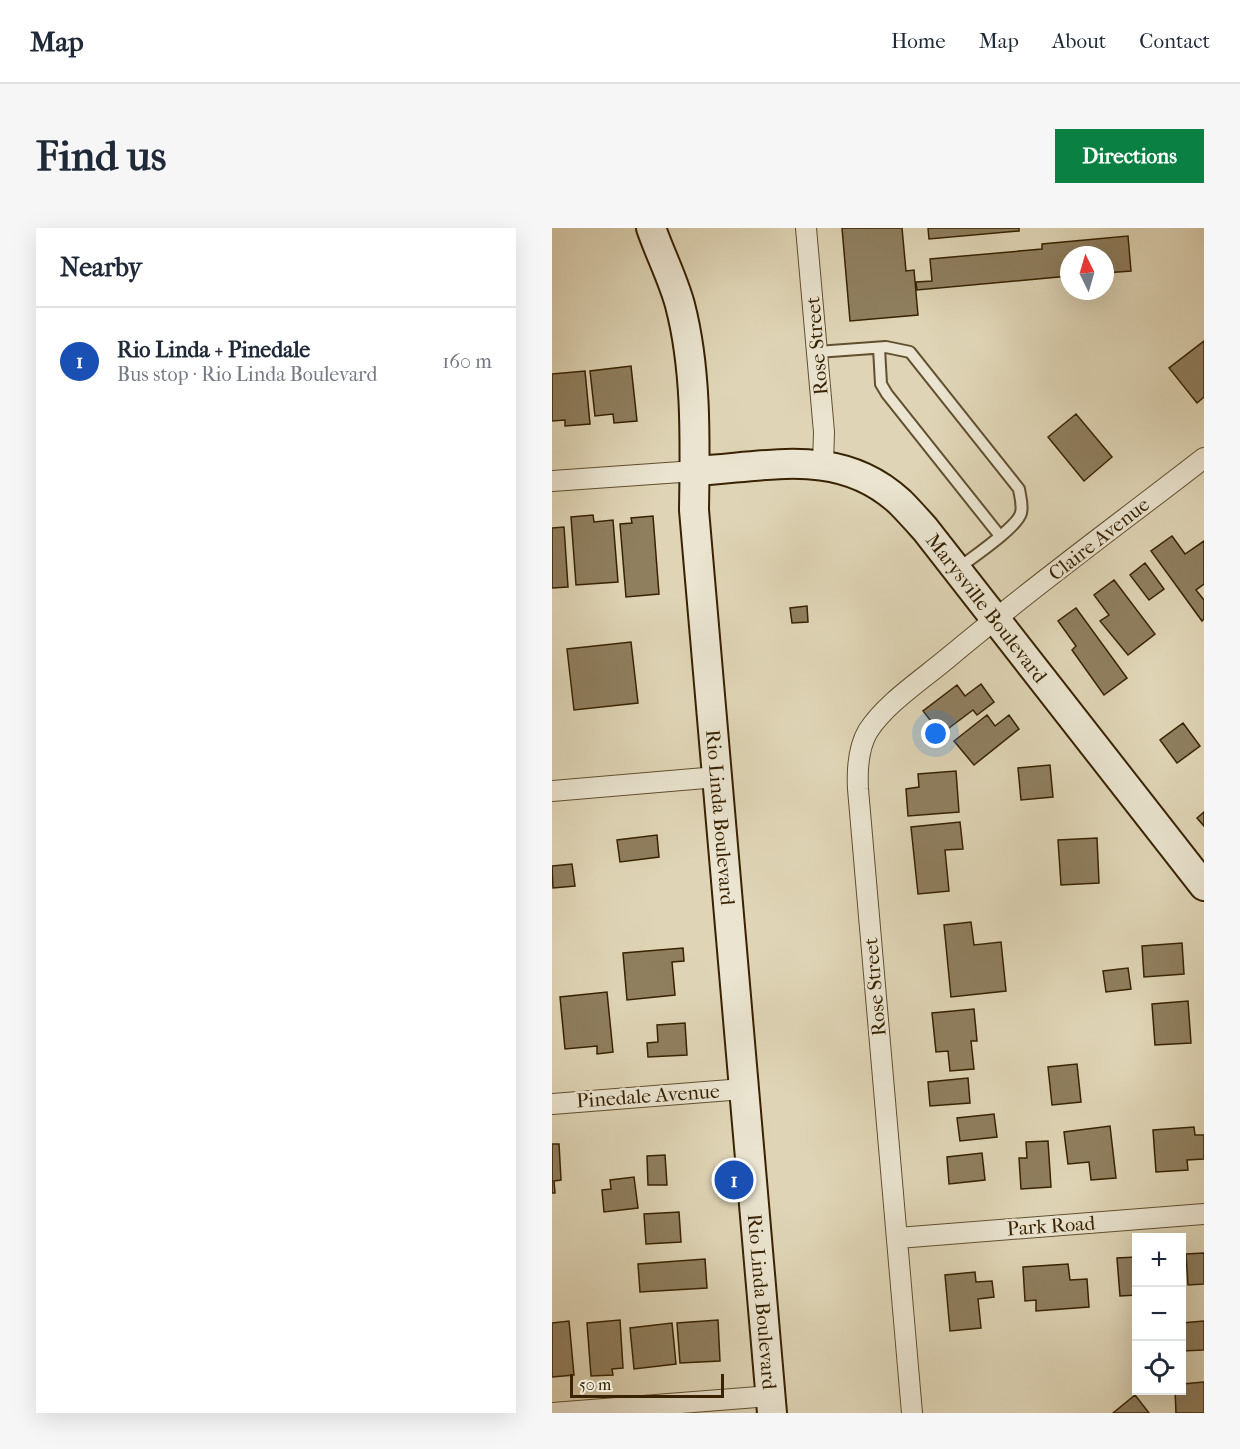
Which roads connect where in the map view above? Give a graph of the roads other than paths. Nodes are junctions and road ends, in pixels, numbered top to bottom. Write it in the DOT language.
graph roads {
  1 [pos="651,228"];
  2 [pos="806,228"];
  3 [pos="879,348"];
  4 [pos="817,352"];
  5 [pos="1204,458"];
  6 [pos="823,464"];
  7 [pos="695,471"];
  8 [pos="552,481"];
  9 [pos="1000,536"];
  10 [pos="956,570"];
  11 [pos="994,620"];
  12 [pos="717,777"];
  13 [pos="552,791"];
  14 [pos="1204,886"];
  15 [pos="743,1089"];
  16 [pos="552,1104"];
  17 [pos="1204,1214"];
  18 [pos="898,1238"];
  19 [pos="772,1405"];
  20 [pos="552,1413"];
  21 [pos="912,1413"];
  1 -- 7 [label="main road, Rio Linda Boulevard"];
  2 -- 4 [label="street, Rose Street"];
  3 -- 4 [label="lane"];
  3 -- 9 [label="lane"];
  3 -- 9 [label="lane"];
  4 -- 6 [label="street, Rose Street"];
  5 -- 11 [label="street, Claire Avenue"];
  6 -- 7 [label="main road, Marysville Boulevard"];
  6 -- 10 [label="main road, Marysville Boulevard"];
  7 -- 8 [label="street"];
  7 -- 12 [label="main road, Rio Linda Boulevard"];
  9 -- 10 [label="lane"];
  10 -- 11 [label="main road, Marysville Boulevard"];
  11 -- 14 [label="main road, Marysville Boulevard"];
  11 -- 18 [label="street, Rose Street"];
  12 -- 13 [label="street"];
  12 -- 15 [label="main road, Rio Linda Boulevard"];
  15 -- 16 [label="street, Pinedale Avenue"];
  15 -- 19 [label="main road, Rio Linda Boulevard"];
  17 -- 18 [label="street, Park Road"];
  18 -- 21 [label="street, Rose Street"];
  19 -- 20 [label="street"];
}
